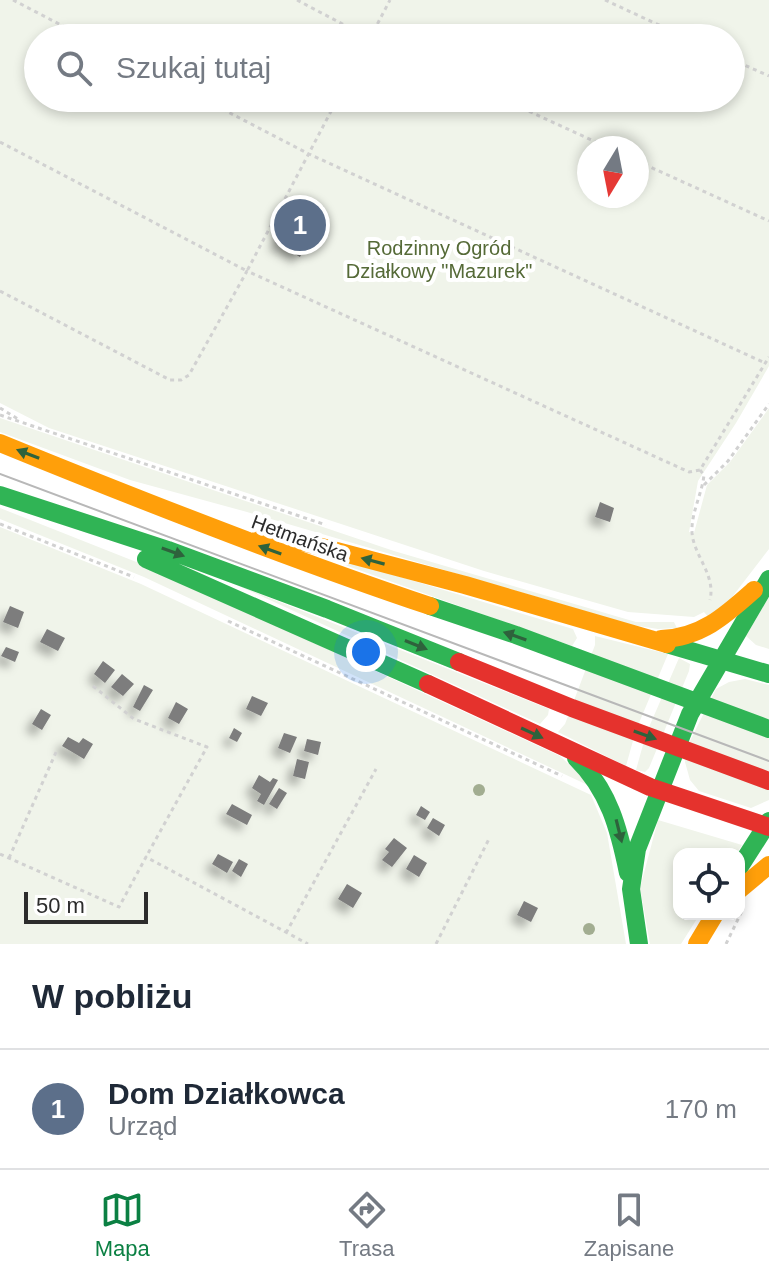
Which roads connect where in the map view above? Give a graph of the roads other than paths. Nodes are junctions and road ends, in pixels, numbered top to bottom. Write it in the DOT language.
graph roads {
  1 [pos="0,443"];
  2 [pos="100,483"];
  3 [pos="0,495"];
  4 [pos="46,511"];
  5 [pos="769,579"];
  6 [pos="637,636"];
  7 [pos="720,660"];
  8 [pos="769,674"];
  9 [pos="769,729"];
  10 [pos="560,746"];
  11 [pos="769,781"];
  12 [pos="659,790"];
  13 [pos="768,825"];
  14 [pos="745,859"];
  15 [pos="769,865"];
  16 [pos="745,885"];
  17 [pos="631,889"];
  18 [pos="711,920"];
  19 [pos="639,944"];
  20 [pos="697,944"];
  2 -- 1 [label="main road, Hetmańska, one-way"];
  6 -- 2 [label="main road, one-way"];
  9 -- 2 [label="main road, Hetmańska, one-way"];
  3 -- 4 [label="main road"];
  4 -- 10 [label="main road, one-way"];
  4 -- 11 [label="main road, one-way"];
  5 -- 6 [label="main road"];
  5 -- 7 [label="main road"];
  6 -- 7 [label="main road"];
  7 -- 8 [label="main road"];
  7 -- 12 [label="main road"];
  10 -- 12 [label="main road"];
  10 -- 17 [label="main road, one-way"];
  12 -- 13 [label="main road"];
  12 -- 17 [label="main road"];
  13 -- 14 [label="main road"];
  15 -- 16 [label="main road"];
  17 -- 19 [label="main road"];
  18 -- 20 [label="main road"];
}
